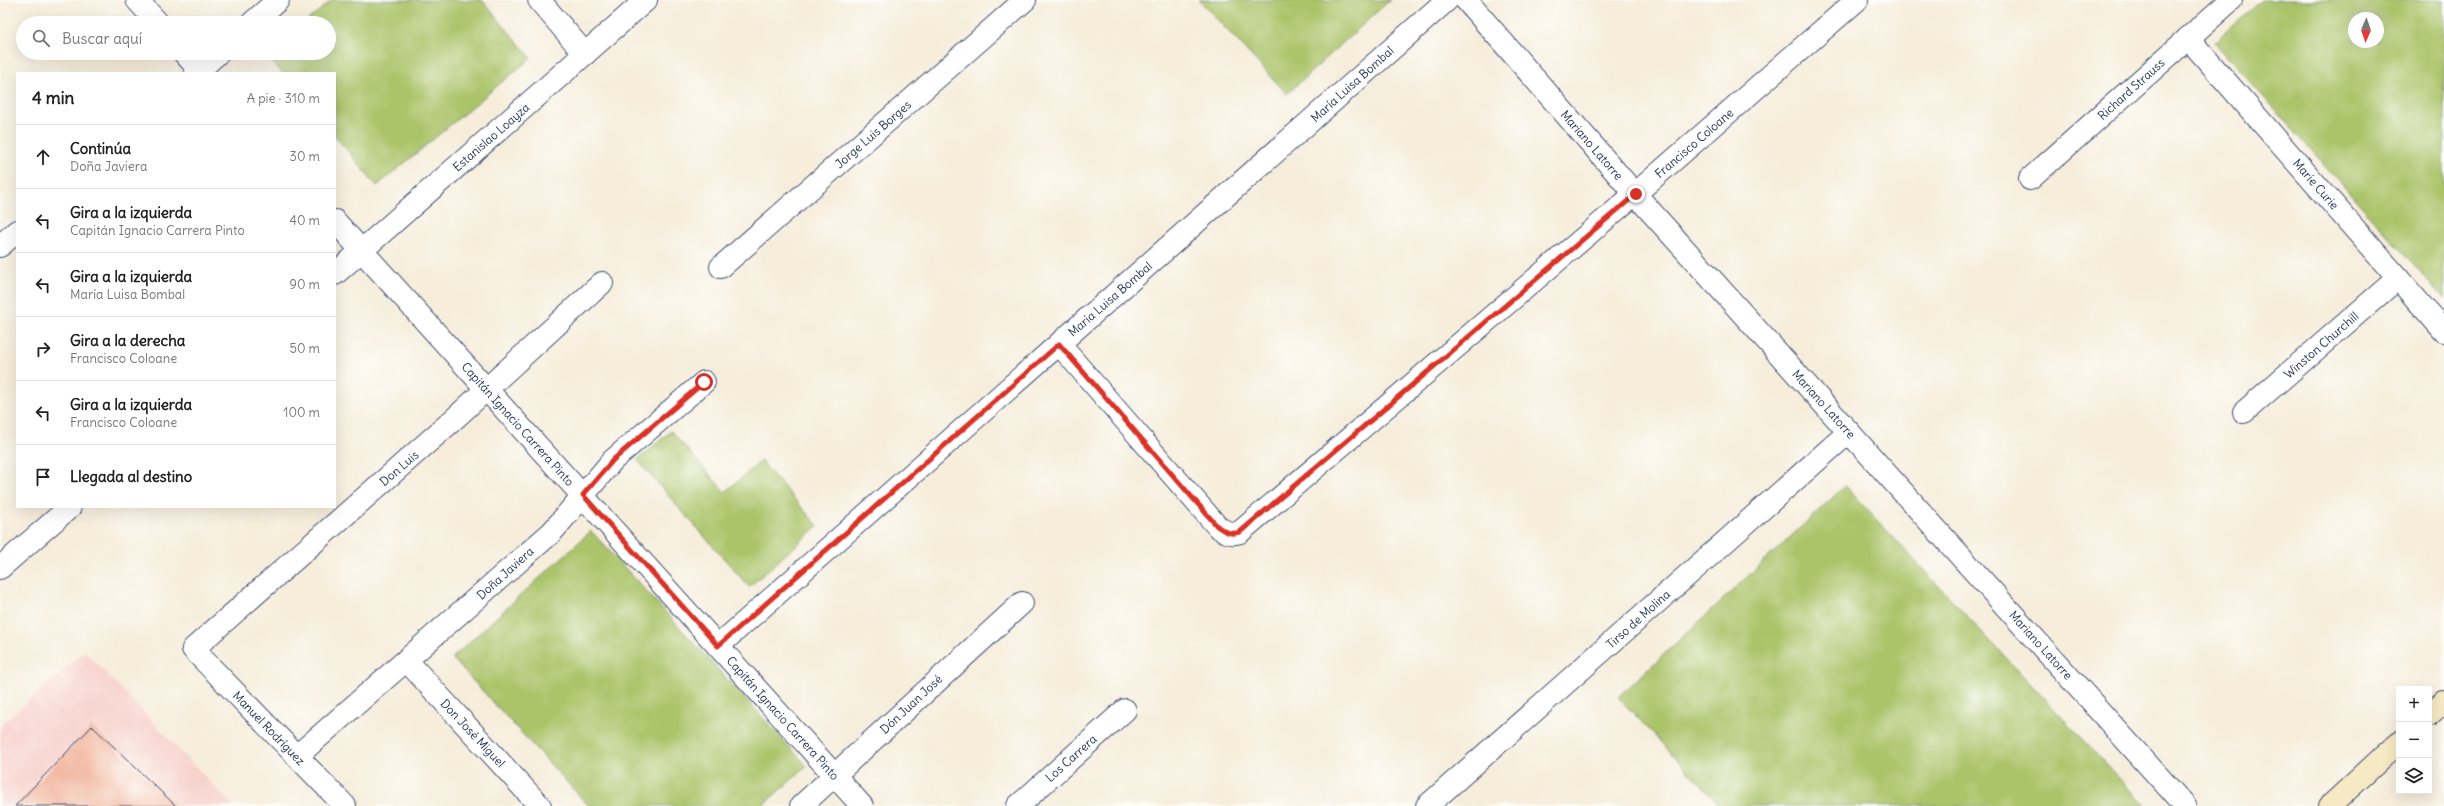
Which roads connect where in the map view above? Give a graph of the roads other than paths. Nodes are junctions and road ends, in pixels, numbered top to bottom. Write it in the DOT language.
graph roads {
  1 [pos="137,0"];
  2 [pos="278,0"];
  3 [pos="539,0"];
  4 [pos="646,0"];
  5 [pos="1025,0"];
  6 [pos="1447,0"];
  7 [pos="1466,0"];
  8 [pos="1856,0"];
  9 [pos="2231,0"];
  10 [pos="152,16"];
  11 [pos="260,16"];
  12 [pos="2188,38"];
  13 [pos="585,54"];
  14 [pos="190,60"];
  15 [pos="211,60"];
  16 [pos="199,72"];
  17 [pos="2030,179"];
  18 [pos="1636,194"];
  19 [pos="336,222"];
  20 [pos="16,232"];
  21 [pos="0,246"];
  22 [pos="362,250"];
  23 [pos="721,267"];
  24 [pos="336,273"];
  25 [pos="2398,278"];
  26 [pos="602,283"];
  27 [pos="2444,331"];
  28 [pos="1059,344"];
  29 [pos="704,382"];
  30 [pos="487,390"];
  31 [pos="2244,412"];
  32 [pos="1849,432"];
  33 [pos="583,495"];
  34 [pos="69,508"];
  35 [pos="0,568"];
  36 [pos="1022,603"];
  37 [pos="718,646"];
  38 [pos="193,649"];
  39 [pos="407,661"];
  40 [pos="2444,701"];
  41 [pos="1125,710"];
  42 [pos="2432,711"];
  43 [pos="2396,745"];
  44 [pos="297,756"];
  45 [pos="834,775"];
  46 [pos="345,806"];
  47 [pos="540,806"];
  48 [pos="801,806"];
  49 [pos="862,806"];
  50 [pos="1018,806"];
  51 [pos="1427,806"];
  52 [pos="2185,806"];
  53 [pos="2330,806"];
  1 -- 10 [label="street"];
  2 -- 11 [label="street"];
  3 -- 13 [label="street"];
  4 -- 13 [label="street, Estanislao Loayza"];
  5 -- 23 [label="street, Jorge Luis Borges"];
  6 -- 28 [label="street, María Luisa Bombal"];
  7 -- 18 [label="street, Mariano Latorre"];
  8 -- 18 [label="street, Francisco Coloane"];
  9 -- 12 [label="street, Richard Strauss"];
  12 -- 17 [label="street, Richard Strauss"];
  12 -- 25 [label="street, Marie Curie"];
  13 -- 22 [label="street, Estanislao Loayza"];
  14 -- 16 [label="street"];
  15 -- 16 [label="street"];
  18 -- 28 [label="street, Francisco Coloane"];
  18 -- 32 [label="street, Mariano Latorre"];
  19 -- 22 [label="street, Capitán Ignacio Carrera Pinto"];
  20 -- 21 [label="street"];
  22 -- 24 [label="street, Estanislao Loayza"];
  22 -- 30 [label="street, Capitán Ignacio Carrera Pinto"];
  25 -- 27 [label="street, Marie Curie"];
  25 -- 31 [label="street, Winston Churchill"];
  26 -- 30 [label="street, Don Luis"];
  28 -- 37 [label="street, María Luisa Bombal"];
  29 -- 33 [label="street, Doña Javiera"];
  30 -- 33 [label="street, Capitán Ignacio Carrera Pinto"];
  30 -- 38 [label="street, Don Luis"];
  32 -- 51 [label="street, Tirso de Molina"];
  32 -- 52 [label="street, Mariano Latorre"];
  33 -- 37 [label="street, Capitán Ignacio Carrera Pinto"];
  33 -- 39 [label="street, Doña Javiera"];
  34 -- 35 [label="street"];
  36 -- 45 [label="street, Dón Juan José"];
  37 -- 45 [label="street, Capitán Ignacio Carrera Pinto"];
  38 -- 44 [label="street, Manuel Rodríguez"];
  39 -- 44 [label="street, Doña Javiera"];
  39 -- 47 [label="street, Don José Miguel"];
  40 -- 42 [label="main road"];
  41 -- 50 [label="street, Los Carrera"];
  43 -- 53 [label="main road"];
  44 -- 46 [label="street, Manuel Rodríguez"];
  45 -- 48 [label="street, Dón Juan José"];
  45 -- 49 [label="street, Capitán Ignacio Carrera Pinto"];
}
